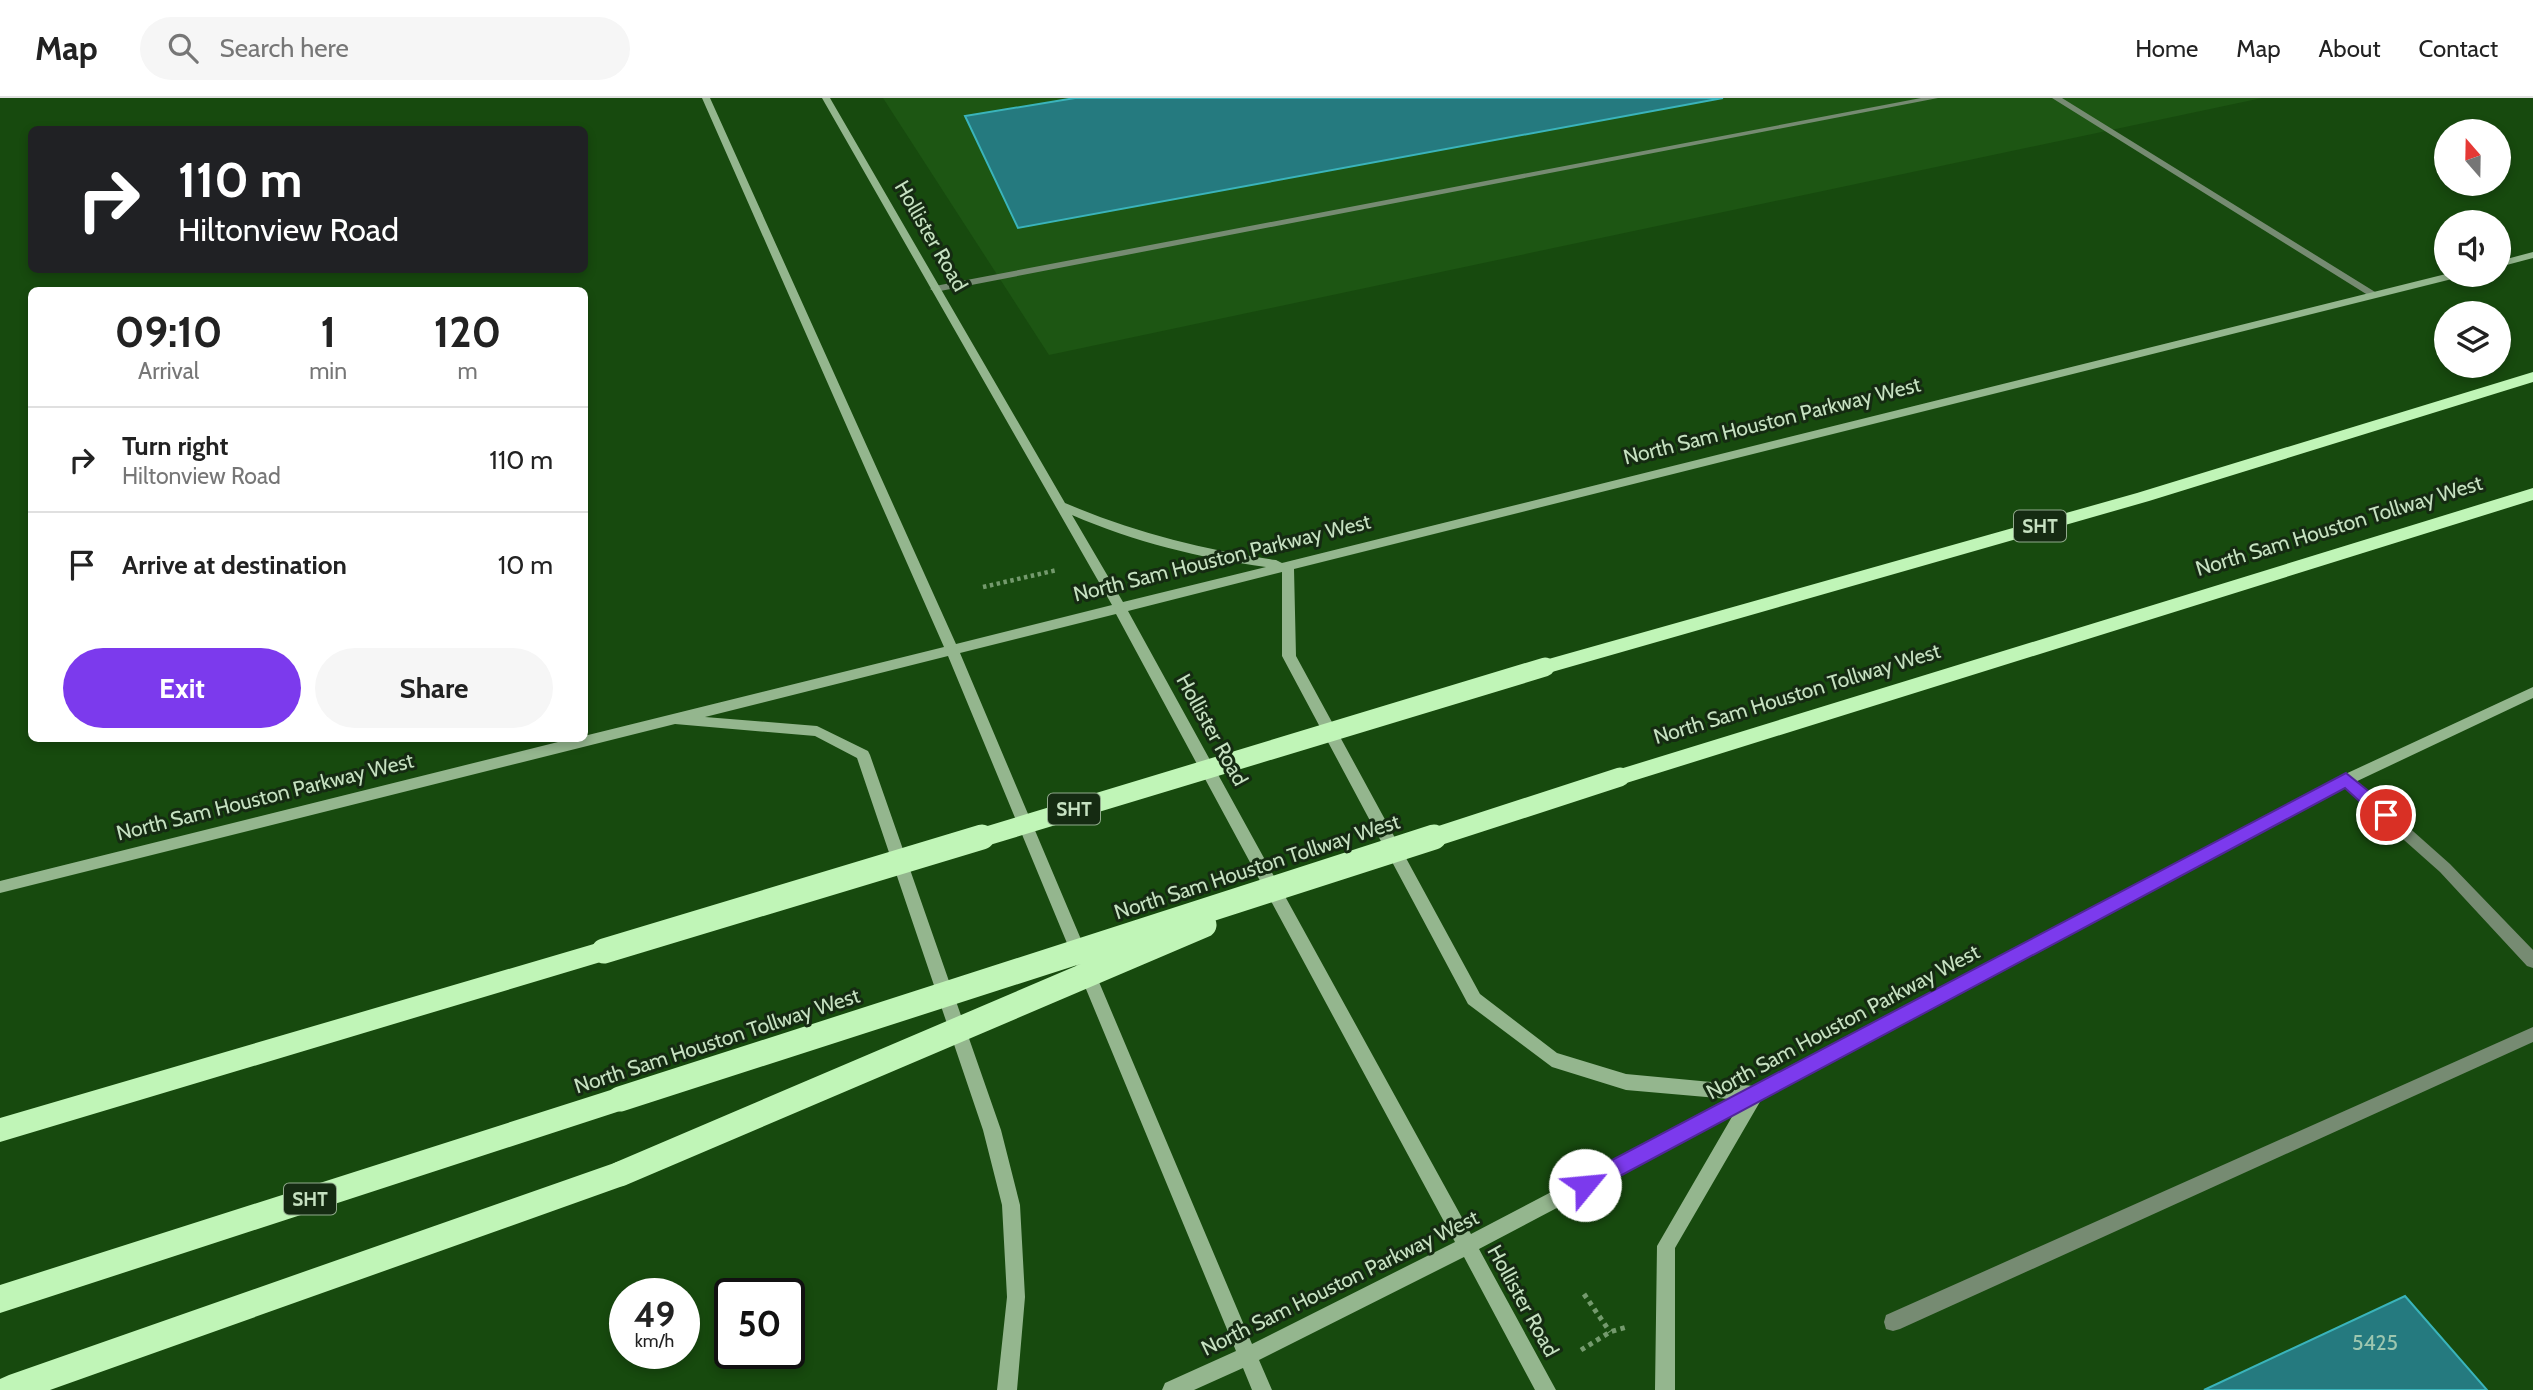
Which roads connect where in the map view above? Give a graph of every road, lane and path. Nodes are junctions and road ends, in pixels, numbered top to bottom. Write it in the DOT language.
graph roads {
  1 [pos="706,98"];
  2 [pos="826,98"];
  3 [pos="1934,98"];
  4 [pos="2056,98"];
  5 [pos="2533,256"];
  6 [pos="2511,261"];
  7 [pos="2434,280"];
  8 [pos="935,289"];
  9 [pos="2375,295"];
  10 [pos="2533,377"];
  11 [pos="2533,494"];
  12 [pos="1061,506"];
  13 [pos="1288,565"];
  14 [pos="1066,568"];
  15 [pos="982,587"];
  16 [pos="1119,607"];
  17 [pos="951,648"];
  18 [pos="2533,692"];
  19 [pos="668,719"];
  20 [pos="588,739"];
  21 [pos="577,742"];
  22 [pos="2346,780"];
  23 [pos="1322,874"];
  24 [pos="0,887"];
  25 [pos="2533,961"];
  26 [pos="2533,1034"];
  27 [pos="1755,1094"];
  28 [pos="0,1130"];
  29 [pos="1467,1246"];
  30 [pos="1584,1294"];
  31 [pos="0,1299"];
  32 [pos="1894,1322"];
  33 [pos="1633,1326"];
  34 [pos="1610,1332"];
  35 [pos="1581,1350"];
  36 [pos="1248,1356"];
  37 [pos="9,1390"];
  38 [pos="1007,1390"];
  39 [pos="1172,1390"];
  40 [pos="1262,1390"];
  41 [pos="1546,1390"];
  42 [pos="1665,1390"];
  1 -- 17 [label="main road"];
  2 -- 8 [label="main road, Hollister Road"];
  3 -- 8 [label="lane"];
  4 -- 9 [label="lane"];
  5 -- 6 [label="main road"];
  7 -- 9 [label="main road, North Sam Houston Parkway West"];
  8 -- 12 [label="main road, Hollister Road"];
  9 -- 13 [label="main road, North Sam Houston Parkway West"];
  10 -- 28 [label="highway, SHT, bridge"];
  11 -- 23 [label="highway, North Sam Houston Tollway West / SHT, bridge"];
  12 -- 13 [label="main road"];
  12 -- 16 [label="main road, Hollister Road"];
  13 -- 16 [label="main road, North Sam Houston Parkway West"];
  13 -- 27 [label="main road"];
  14 -- 15 [label="path"];
  16 -- 17 [label="main road, North Sam Houston Parkway West"];
  16 -- 29 [label="main road, Hollister Road"];
  17 -- 19 [label="main road, North Sam Houston Parkway West"];
  17 -- 36 [label="main road"];
  18 -- 22 [label="main road, North Sam Houston Parkway West"];
  19 -- 20 [label="main road, North Sam Houston Parkway West"];
  19 -- 38 [label="main road"];
  21 -- 24 [label="main road, North Sam Houston Parkway West"];
  22 -- 25 [label="lane"];
  22 -- 27 [label="main road, North Sam Houston Parkway West"];
  23 -- 31 [label="highway, North Sam Houston Tollway West / SHT, bridge"];
  23 -- 37 [label="highway, bridge"];
  26 -- 32 [label="lane"];
  27 -- 29 [label="main road, North Sam Houston Parkway West"];
  27 -- 42 [label="main road"];
  29 -- 36 [label="main road, North Sam Houston Parkway West"];
  29 -- 41 [label="main road, Hollister Road"];
  30 -- 34 [label="path"];
  33 -- 34 [label="path"];
  34 -- 35 [label="path"];
  36 -- 39 [label="main road, North Sam Houston Parkway West"];
  36 -- 40 [label="main road"];
}
